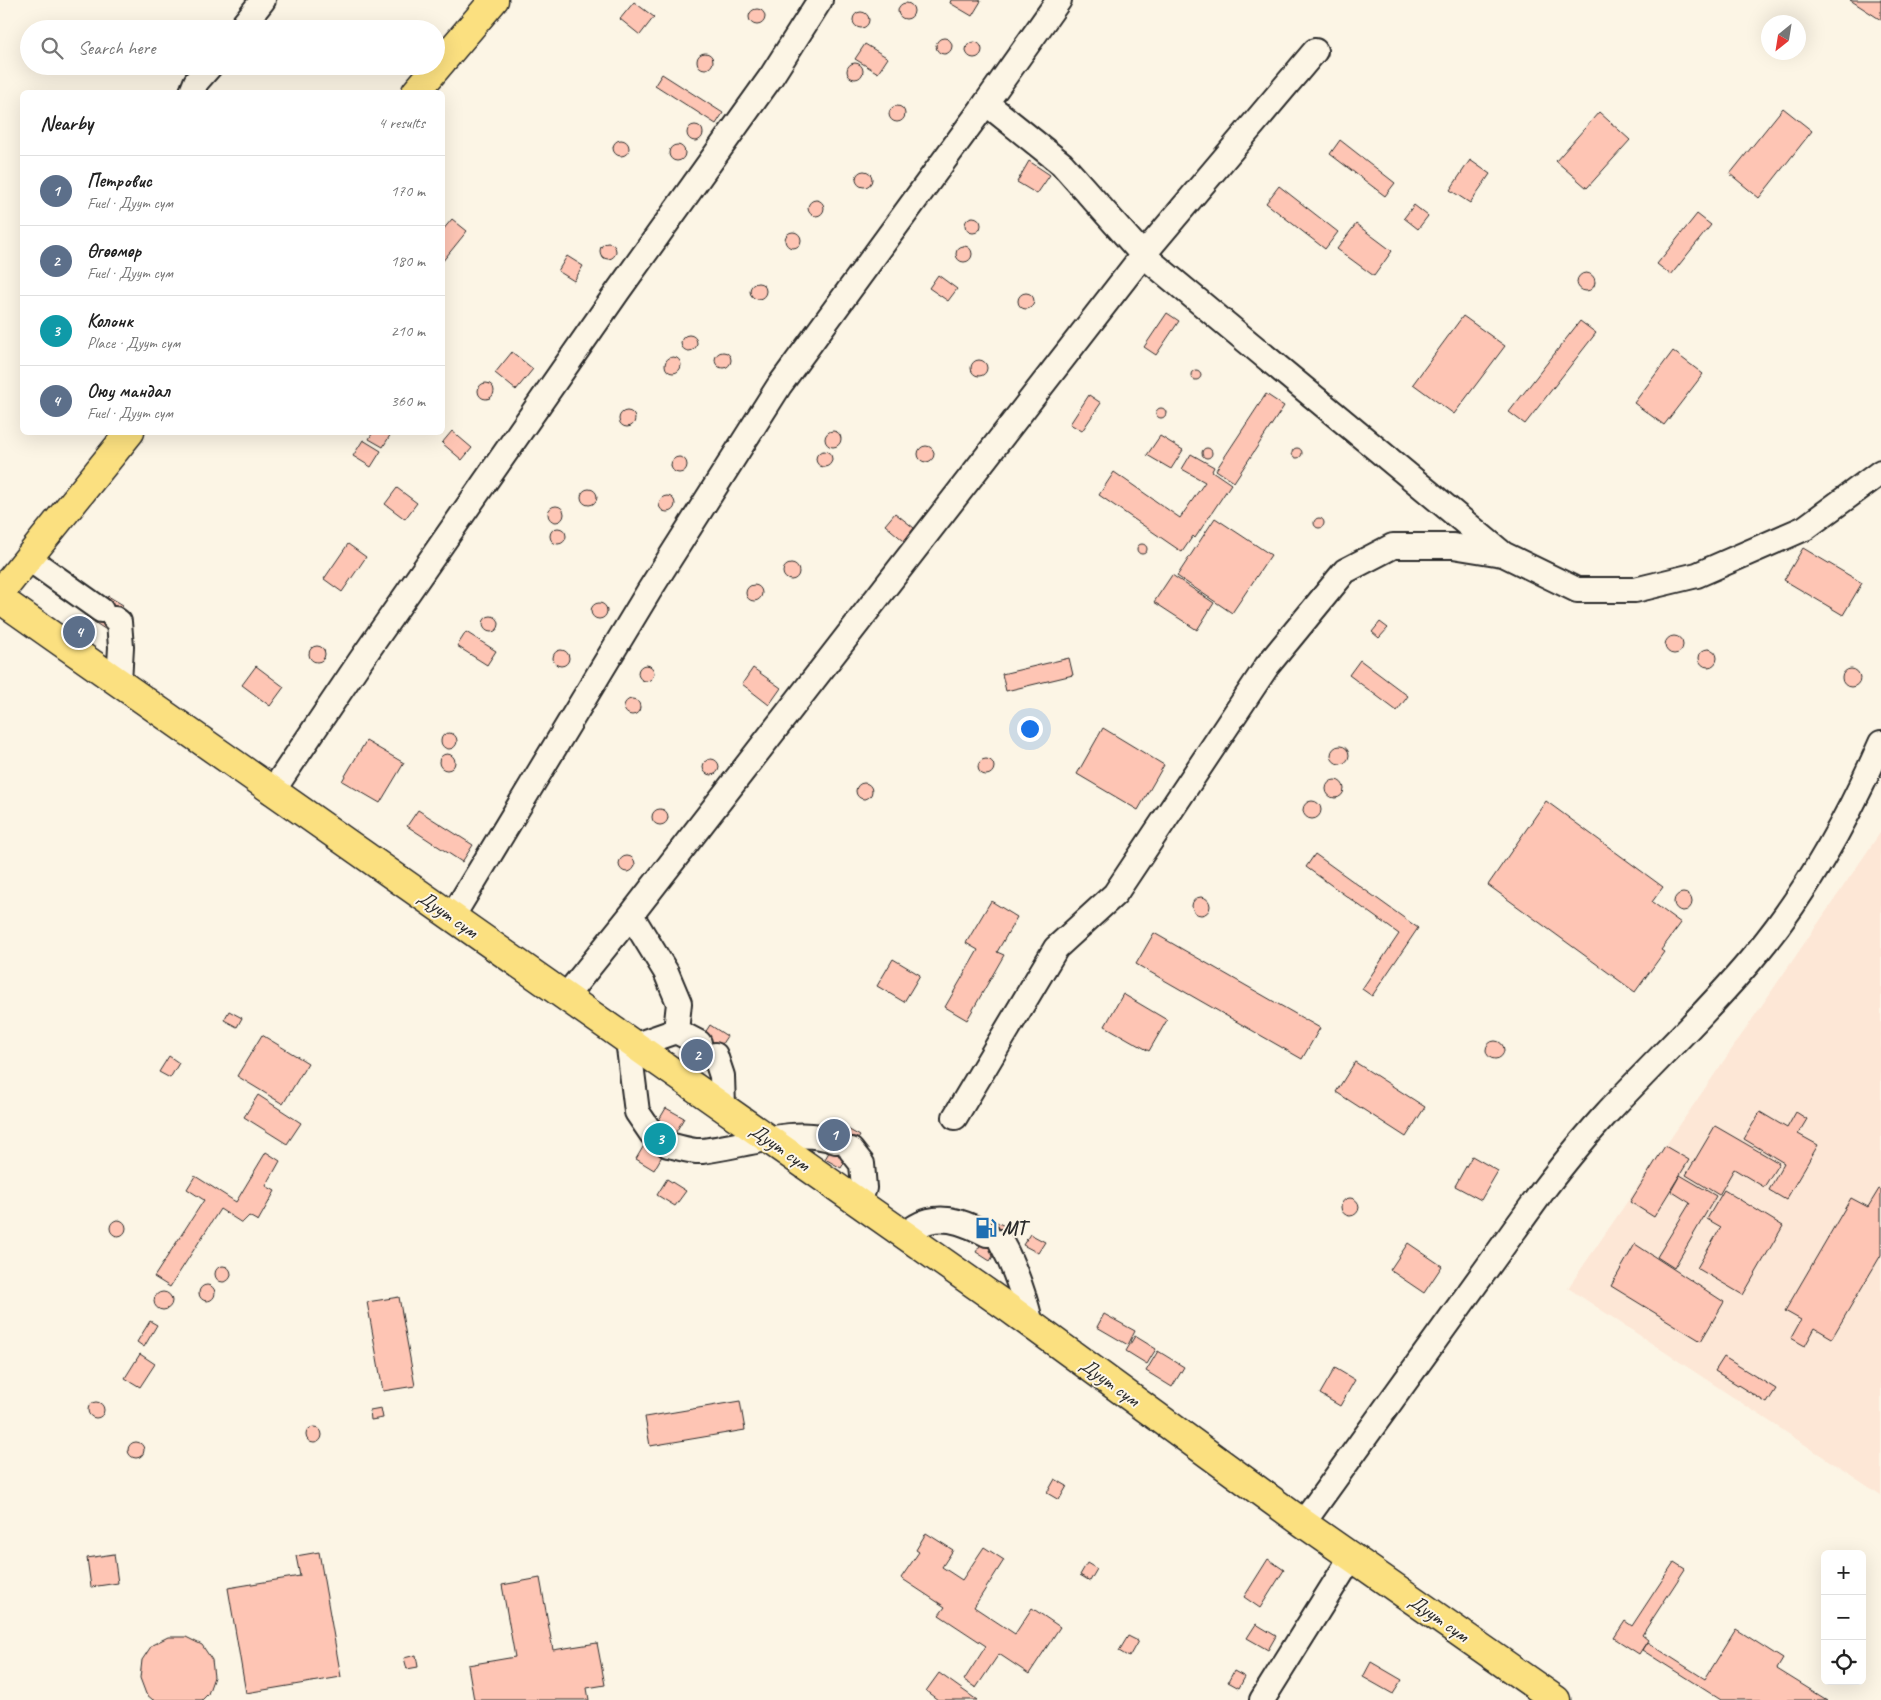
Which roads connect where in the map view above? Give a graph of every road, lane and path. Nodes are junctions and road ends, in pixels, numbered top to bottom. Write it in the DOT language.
graph roads {
  1 [pos="263,0"];
  2 [pos="494,0"];
  3 [pos="820,0"];
  4 [pos="1059,0"];
  5 [pos="247,20"];
  6 [pos="1315,50"];
  7 [pos="445,58"];
  8 [pos="202,75"];
  9 [pos="430,75"];
  10 [pos="193,90"];
  11 [pos="418,90"];
  12 [pos="986,103"];
  13 [pos="1143,255"];
  14 [pos="128,435"];
  15 [pos="1881,472"];
  16 [pos="1503,554"];
  17 [pos="28,558"];
  18 [pos="2,588"];
  19 [pos="119,682"];
  20 [pos="1881,743"];
  21 [pos="272,792"];
  22 [pos="631,915"];
  23 [pos="452,917"];
  24 [pos="566,996"];
  25 [pos="676,1031"];
  26 [pos="632,1042"];
  27 [pos="723,1107"];
  28 [pos="955,1118"];
  29 [pos="769,1139"];
  30 [pos="858,1202"];
  31 [pos="904,1234"];
  32 [pos="1031,1324"];
  33 [pos="1304,1522"];
  34 [pos="1352,1556"];
  35 [pos="1262,1700"];
  36 [pos="1556,1700"];
  1 -- 5 [label="street"];
  2 -- 7 [label="main road"];
  3 -- 21 [label="street"];
  4 -- 12 [label="street"];
  6 -- 13 [label="street"];
  8 -- 10 [label="street"];
  9 -- 11 [label="main road"];
  12 -- 13 [label="street"];
  12 -- 23 [label="street"];
  13 -- 16 [label="street"];
  13 -- 22 [label="street"];
  14 -- 17 [label="main road"];
  15 -- 16 [label="street"];
  16 -- 28 [label="street"];
  17 -- 18 [label="main road"];
  17 -- 19 [label="street"];
  18 -- 19 [label="main road, Дуут сум"];
  19 -- 21 [label="main road, Дуут сум"];
  20 -- 33 [label="street"];
  21 -- 23 [label="main road, Дуут сум"];
  22 -- 24 [label="street"];
  22 -- 25 [label="street"];
  23 -- 24 [label="main road, Дуут сум"];
  24 -- 26 [label="main road, Дуут сум"];
  25 -- 26 [label="street"];
  25 -- 27 [label="street"];
  26 -- 27 [label="main road, Дуут сум"];
  26 -- 29 [label="street"];
  27 -- 29 [label="main road, Дуут сум"];
  29 -- 30 [label="main road, Дуут сум"];
  29 -- 30 [label="street"];
  30 -- 31 [label="main road, Дуут сум"];
  31 -- 32 [label="main road, Дуут сум"];
  31 -- 32 [label="street"];
  32 -- 33 [label="main road, Дуут сум"];
  33 -- 34 [label="main road, Дуут сум"];
  34 -- 35 [label="street"];
  34 -- 36 [label="main road, Дуут сум"];
}
